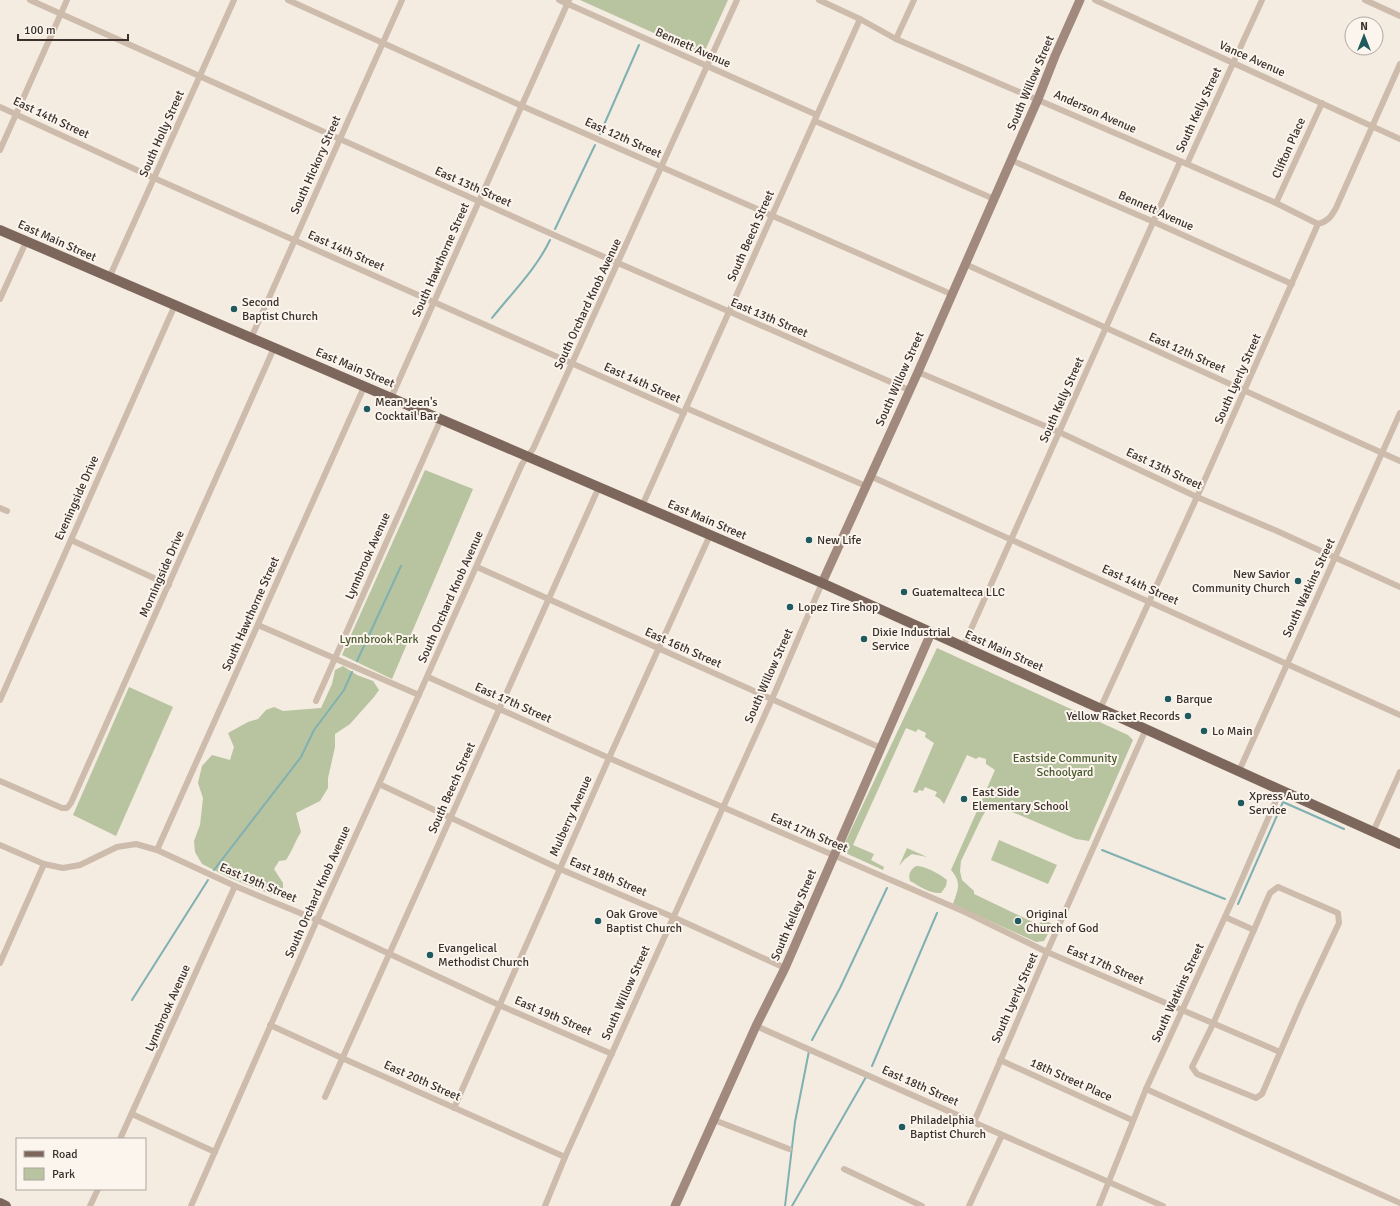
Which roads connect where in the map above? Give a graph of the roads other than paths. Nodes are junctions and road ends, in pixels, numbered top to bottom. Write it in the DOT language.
graph roads {
  1 [pos="30,0"];
  2 [pos="67,0"];
  3 [pos="234,0"];
  4 [pos="288,0"];
  5 [pos="402,0"];
  6 [pos="560,0"];
  7 [pos="737,0"];
  8 [pos="819,0"];
  9 [pos="914,0"];
  10 [pos="1080,0"];
  11 [pos="1095,0"];
  12 [pos="1262,0"];
  13 [pos="1365,0"];
  14 [pos="568,2"];
  15 [pos="61,14"];
  16 [pos="1400,16"];
  17 [pos="860,19"];
  18 [pos="896,39"];
  19 [pos="383,42"];
  20 [pos="1233,63"];
  21 [pos="1400,64"];
  22 [pos="707,66"];
  23 [pos="200,76"];
  24 [pos="1038,99"];
  25 [pos="1322,103"];
  26 [pos="522,106"];
  27 [pos="0,107"];
  28 [pos="16,114"];
  29 [pos="816,118"];
  30 [pos="1372,126"];
  31 [pos="340,139"];
  32 [pos="1400,139"];
  33 [pos="0,150"];
  34 [pos="1011,160"];
  35 [pos="1184,163"];
  36 [pos="661,167"];
  37 [pos="154,178"];
  38 [pos="994,199"];
  39 [pos="479,202"];
  40 [pos="1276,203"];
  41 [pos="772,216"];
  42 [pos="1154,222"];
  43 [pos="1318,224"];
  44 [pos="0,230"];
  45 [pos="295,240"];
  46 [pos="26,242"];
  47 [pos="618,264"];
  48 [pos="965,264"];
  49 [pos="110,278"];
  50 [pos="1292,284"];
  51 [pos="951,294"];
  52 [pos="0,299"];
  53 [pos="434,302"];
  54 [pos="175,305"];
  55 [pos="729,313"];
  56 [pos="1106,328"];
  57 [pos="251,338"];
  58 [pos="274,348"];
  59 [pos="572,364"];
  60 [pos="918,372"];
  61 [pos="364,387"];
  62 [pos="909,390"];
  63 [pos="1244,391"];
  64 [pos="391,398"];
  65 [pos="685,411"];
  66 [pos="1400,413"];
  67 [pos="440,419"];
  68 [pos="1059,432"];
  69 [pos="1382,453"];
  70 [pos="528,456"];
  71 [pos="1400,460"];
  72 [pos="870,476"];
  73 [pos="866,486"];
  74 [pos="599,488"];
  75 [pos="1197,497"];
  76 [pos="642,506"];
  77 [pos="0,508"];
  78 [pos="7,512"];
  79 [pos="710,535"];
  80 [pos="1011,539"];
  81 [pos="71,540"];
  82 [pos="1335,558"];
  83 [pos="477,567"];
  84 [pos="822,583"];
  85 [pos="169,584"];
  86 [pos="1400,587"];
  87 [pos="549,600"];
  88 [pos="1149,602"];
  89 [pos="258,625"];
  90 [pos="932,633"];
  91 [pos="963,647"];
  92 [pos="659,649"];
  93 [pos="335,658"];
  94 [pos="1286,664"];
  95 [pos="428,677"];
  96 [pos="419,695"];
  97 [pos="772,699"];
  98 [pos="0,700"];
  99 [pos="316,701"];
  100 [pos="499,708"];
  101 [pos="1100,709"];
  102 [pos="1400,715"];
  103 [pos="1146,730"];
  104 [pos="881,748"];
  105 [pos="609,758"];
  106 [pos="1238,771"];
  107 [pos="1400,772"];
  108 [pos="0,781"];
  109 [pos="379,784"];
  110 [pos="1280,791"];
  111 [pos="723,808"];
  112 [pos="452,817"];
  113 [pos="1373,832"];
  114 [pos="1400,844"];
  115 [pos="0,845"];
  116 [pos="157,850"];
  117 [pos="833,855"];
  118 [pos="44,864"];
  119 [pos="560,868"];
  120 [pos="235,886"];
  121 [pos="673,917"];
  122 [pos="1224,917"];
  123 [pos="317,920"];
  124 [pos="1254,930"];
  125 [pos="1047,952"];
  126 [pos="390,955"];
  127 [pos="0,963"];
  128 [pos="785,968"];
  129 [pos="499,1005"];
  130 [pos="1182,1010"];
  131 [pos="1213,1024"];
  132 [pos="270,1025"];
  133 [pos="756,1026"];
  134 [pos="1280,1052"];
  135 [pos="612,1054"];
  136 [pos="342,1058"];
  137 [pos="1000,1060"];
  138 [pos="1146,1089"];
  139 [pos="325,1098"];
  140 [pos="454,1108"];
  141 [pos="132,1114"];
  142 [pos="714,1120"];
  143 [pos="1132,1120"];
  144 [pos="974,1122"];
  145 [pos="1002,1135"];
  146 [pos="120,1138"];
  147 [pos="789,1149"];
  148 [pos="215,1152"];
  149 [pos="565,1156"];
  150 [pos="844,1169"];
  151 [pos="1109,1182"];
  152 [pos="98,1190"];
  153 [pos="0,1203"];
  154 [pos="1400,1203"];
  155 [pos="6,1206"];
  156 [pos="90,1206"];
  157 [pos="191,1206"];
  158 [pos="545,1206"];
  159 [pos="675,1206"];
  160 [pos="922,1206"];
  161 [pos="969,1206"];
  162 [pos="1099,1206"];
  163 [pos="1163,1206"];
  1 -- 15 [label="street, East 13th Street"];
  2 -- 15 [label="street"];
  3 -- 23 [label="street, South Holly Street"];
  4 -- 19 [label="street, East 12th Street"];
  5 -- 19 [label="street, South Hickory Street"];
  6 -- 14 [label="street, Bennett Avenue"];
  7 -- 22 [label="street, South Orchard Knob Avenue"];
  8 -- 17 [label="street, Anderson Avenue"];
  9 -- 18 [label="street"];
  10 -- 24 [label="main road, South Willow Street"];
  11 -- 20 [label="street, Vance Avenue"];
  12 -- 20 [label="street, South Kelly Street"];
  13 -- 16 [label="street"];
  14 -- 22 [label="street, Bennett Avenue"];
  14 -- 26 [label="street, South Hawthorne Street"];
  15 -- 23 [label="street, East 13th Street"];
  15 -- 28 [label="street"];
  17 -- 18 [label="street, Anderson Avenue"];
  17 -- 29 [label="street, South Beech Street"];
  18 -- 24 [label="street, Anderson Avenue"];
  19 -- 26 [label="street, East 12th Street"];
  19 -- 31 [label="street, South Hickory Street"];
  20 -- 25 [label="street, Vance Avenue"];
  20 -- 35 [label="street, South Kelly Street"];
  21 -- 30 [label="street"];
  22 -- 29 [label="street, Bennett Avenue"];
  22 -- 36 [label="street, South Orchard Knob Avenue"];
  23 -- 31 [label="street, East 13th Street"];
  23 -- 37 [label="street, South Holly Street"];
  24 -- 34 [label="main road, South Willow Street"];
  24 -- 35 [label="street, Anderson Avenue"];
  25 -- 30 [label="street, Vance Avenue"];
  25 -- 40 [label="street, Clifton Place"];
  26 -- 36 [label="street, East 12th Street"];
  26 -- 39 [label="street, South Hawthorne Street"];
  27 -- 28 [label="street, East 14th Street"];
  28 -- 33 [label="street"];
  28 -- 37 [label="street, East 14th Street"];
  29 -- 38 [label="street, Bennett Avenue"];
  29 -- 41 [label="street, South Beech Street"];
  30 -- 32 [label="street, Vance Avenue"];
  30 -- 43 [label="street"];
  31 -- 39 [label="street, East 13th Street"];
  31 -- 45 [label="street, South Hickory Street"];
  34 -- 38 [label="main road, South Willow Street"];
  34 -- 42 [label="street, Bennett Avenue"];
  35 -- 40 [label="street, Anderson Avenue"];
  35 -- 42 [label="street, South Kelly Street"];
  36 -- 41 [label="street, East 12th Street"];
  36 -- 47 [label="street, South Orchard Knob Avenue"];
  37 -- 45 [label="street, East 14th Street"];
  37 -- 49 [label="street, South Holly Street"];
  38 -- 48 [label="main road, South Willow Street"];
  39 -- 47 [label="street, East 13th Street"];
  39 -- 53 [label="street, South Hawthorne Street"];
  40 -- 43 [label="street, Anderson Avenue"];
  41 -- 51 [label="street, East 12th Street"];
  41 -- 55 [label="street, South Beech Street"];
  42 -- 50 [label="street, Bennett Avenue"];
  42 -- 56 [label="street, South Kelly Street"];
  43 -- 50 [label="street, South Lyerly Street"];
  44 -- 46 [label="main road, East Main Street"];
  45 -- 53 [label="street, East 14th Street"];
  45 -- 57 [label="street, South Hickory Street"];
  46 -- 49 [label="main road, East Main Street"];
  46 -- 52 [label="street"];
  47 -- 55 [label="street, East 13th Street"];
  47 -- 59 [label="street, South Orchard Knob Avenue"];
  48 -- 51 [label="main road, South Willow Street"];
  48 -- 56 [label="street, East 12th Street"];
  49 -- 54 [label="main road, East Main Street"];
  50 -- 63 [label="street, South Lyerly Street"];
  51 -- 60 [label="main road, South Willow Street"];
  53 -- 59 [label="street, East 14th Street"];
  53 -- 64 [label="street, South Hawthorne Street"];
  54 -- 57 [label="main road, East Main Street"];
  54 -- 81 [label="street, Eveningside Drive"];
  55 -- 62 [label="street, East 13th Street"];
  55 -- 65 [label="street, South Beech Street"];
  56 -- 63 [label="street, East 12th Street"];
  56 -- 68 [label="street, South Kelly Street"];
  57 -- 58 [label="main road, East Main Street"];
  58 -- 61 [label="main road, East Main Street"];
  58 -- 85 [label="street, Morningside Drive"];
  59 -- 65 [label="street, East 14th Street"];
  59 -- 70 [label="street, South Orchard Knob Avenue"];
  60 -- 62 [label="main road, South Willow Street"];
  60 -- 68 [label="street, East 13th Street"];
  61 -- 64 [label="main road, East Main Street"];
  61 -- 89 [label="street, South Hawthorne Street"];
  62 -- 72 [label="main road, South Willow Street"];
  63 -- 69 [label="street, East 12th Street"];
  63 -- 75 [label="street, South Lyerly Street"];
  64 -- 67 [label="main road, East Main Street"];
  65 -- 73 [label="street, East 14th Street"];
  65 -- 76 [label="street, South Beech Street"];
  66 -- 69 [label="street, South Watkins Street"];
  67 -- 70 [label="main road, East Main Street"];
  67 -- 93 [label="street, Lynnbrook Avenue"];
  68 -- 75 [label="street, East 13th Street"];
  68 -- 80 [label="street, South Kelly Street"];
  69 -- 71 [label="street, East 12th Street"];
  69 -- 82 [label="street, South Watkins Street"];
  70 -- 74 [label="main road, East Main Street"];
  70 -- 83 [label="street, South Orchard Knob Avenue"];
  72 -- 73 [label="main road, South Willow Street"];
  72 -- 80 [label="street, East 14th Street"];
  73 -- 84 [label="main road, South Willow Street"];
  74 -- 76 [label="main road, East Main Street"];
  74 -- 87 [label="street, South Beech Street"];
  75 -- 82 [label="street, East 13th Street"];
  75 -- 88 [label="street, South Lyerly Street"];
  76 -- 79 [label="main road, East Main Street"];
  77 -- 78 [label="street"];
  79 -- 84 [label="main road, East Main Street"];
  79 -- 92 [label="street, Mulberry Avenue"];
  80 -- 88 [label="street, East 14th Street"];
  80 -- 91 [label="street, South Kelly Street"];
  81 -- 85 [label="street"];
  81 -- 98 [label="street, Eveningside Drive"];
  82 -- 86 [label="street, East 13th Street"];
  82 -- 94 [label="street, South Watkins Street"];
  83 -- 87 [label="street, East 16th Street"];
  83 -- 95 [label="street, South Orchard Knob Avenue"];
  84 -- 90 [label="main road, East Main Street"];
  84 -- 97 [label="street, South Willow Street"];
  85 -- 108 [label="street, Morningside Drive"];
  87 -- 92 [label="street, East 16th Street"];
  87 -- 100 [label="street, South Beech Street"];
  88 -- 94 [label="street, East 14th Street"];
  88 -- 101 [label="street, South Lyerly Street"];
  89 -- 93 [label="street"];
  89 -- 116 [label="street, South Hawthorne Street"];
  90 -- 91 [label="main road, East Main Street"];
  90 -- 104 [label="main road, South Kelley Street"];
  91 -- 101 [label="main road, East Main Street"];
  92 -- 97 [label="street, East 16th Street"];
  92 -- 105 [label="street, Mulberry Avenue"];
  93 -- 96 [label="street"];
  93 -- 99 [label="street, Lynnbrook Avenue"];
  94 -- 102 [label="street, East 14th Street"];
  94 -- 106 [label="street, South Watkins Street"];
  95 -- 96 [label="street, South Orchard Knob Avenue"];
  95 -- 100 [label="street, East 17th Street"];
  96 -- 109 [label="street, South Orchard Knob Avenue"];
  97 -- 104 [label="street, East 16th Street"];
  97 -- 111 [label="street, South Willow Street"];
  100 -- 105 [label="street, East 17th Street"];
  100 -- 112 [label="street, South Beech Street"];
  101 -- 103 [label="main road, East Main Street"];
  103 -- 106 [label="main road, East Main Street"];
  103 -- 125 [label="street, South Lyerly Street"];
  104 -- 117 [label="main road, South Kelley Street"];
  105 -- 111 [label="street, East 17th Street"];
  105 -- 119 [label="street, Mulberry Avenue"];
  106 -- 110 [label="main road, East Main Street"];
  107 -- 113 [label="street"];
  109 -- 112 [label="street, East 18th Street"];
  109 -- 123 [label="street, South Orchard Knob Avenue"];
  110 -- 113 [label="main road, East Main Street"];
  110 -- 122 [label="street, South Watkins Street"];
  111 -- 117 [label="street, East 17th Street"];
  111 -- 121 [label="street, South Willow Street"];
  112 -- 119 [label="street, East 18th Street"];
  112 -- 126 [label="street, South Beech Street"];
  113 -- 114 [label="main road, East Main Street"];
  115 -- 118 [label="street, East 19th Street"];
  116 -- 118 [label="street, East 19th Street"];
  116 -- 120 [label="street, East 19th Street"];
  117 -- 125 [label="street, East 17th Street"];
  117 -- 128 [label="main road, South Kelley Street"];
  118 -- 127 [label="street"];
  119 -- 121 [label="street, East 18th Street"];
  119 -- 129 [label="street, Mulberry Avenue"];
  120 -- 123 [label="street, East 19th Street"];
  120 -- 141 [label="street, Lynnbrook Avenue"];
  121 -- 128 [label="street, East 18th Street"];
  121 -- 135 [label="street, South Willow Street"];
  122 -- 124 [label="street"];
  122 -- 130 [label="street, South Watkins Street"];
  123 -- 126 [label="street, East 19th Street"];
  123 -- 132 [label="street, South Orchard Knob Avenue"];
  124 -- 131 [label="street"];
  124 -- 134 [label="street"];
  125 -- 130 [label="street, East 17th Street"];
  125 -- 137 [label="street, South Lyerly Street"];
  126 -- 129 [label="street, East 19th Street"];
  126 -- 136 [label="street, South Beech Street"];
  128 -- 133 [label="main road, South Kelley Street"];
  129 -- 135 [label="street, East 19th Street"];
  129 -- 140 [label="street, Mulberry Avenue"];
  130 -- 131 [label="street, East 17th Street"];
  130 -- 138 [label="street, South Watkins Street"];
  131 -- 134 [label="street, East 17th Street"];
  131 -- 134 [label="street"];
  132 -- 136 [label="street, East 20th Street"];
  132 -- 148 [label="street, South Orchard Knob Avenue"];
  133 -- 142 [label="main road, South Kelley Street"];
  133 -- 144 [label="street, East 18th Street"];
  135 -- 149 [label="street, South Willow Street"];
  136 -- 139 [label="street, South Beech Street"];
  136 -- 140 [label="street, East 20th Street"];
  137 -- 143 [label="street, 18th Street Place"];
  137 -- 144 [label="street, South Lyerly Street"];
  138 -- 143 [label="street, South Watkins Street"];
  138 -- 154 [label="street"];
  140 -- 149 [label="street, East 20th Street"];
  141 -- 146 [label="street, Lynnbrook Avenue"];
  141 -- 148 [label="street"];
  142 -- 147 [label="street"];
  142 -- 159 [label="main road, South Kelley Street"];
  143 -- 151 [label="street, South Watkins Street"];
  144 -- 145 [label="street, East 18th Street"];
  145 -- 151 [label="street, East 18th Street"];
  145 -- 161 [label="street"];
  148 -- 157 [label="street, South Orchard Knob Avenue"];
  149 -- 158 [label="street, South Willow Street"];
  150 -- 160 [label="street"];
  151 -- 162 [label="street, South Watkins Street"];
  151 -- 163 [label="street, East 18th Street"];
  152 -- 156 [label="street"];
  153 -- 155 [label="main road"];
}
